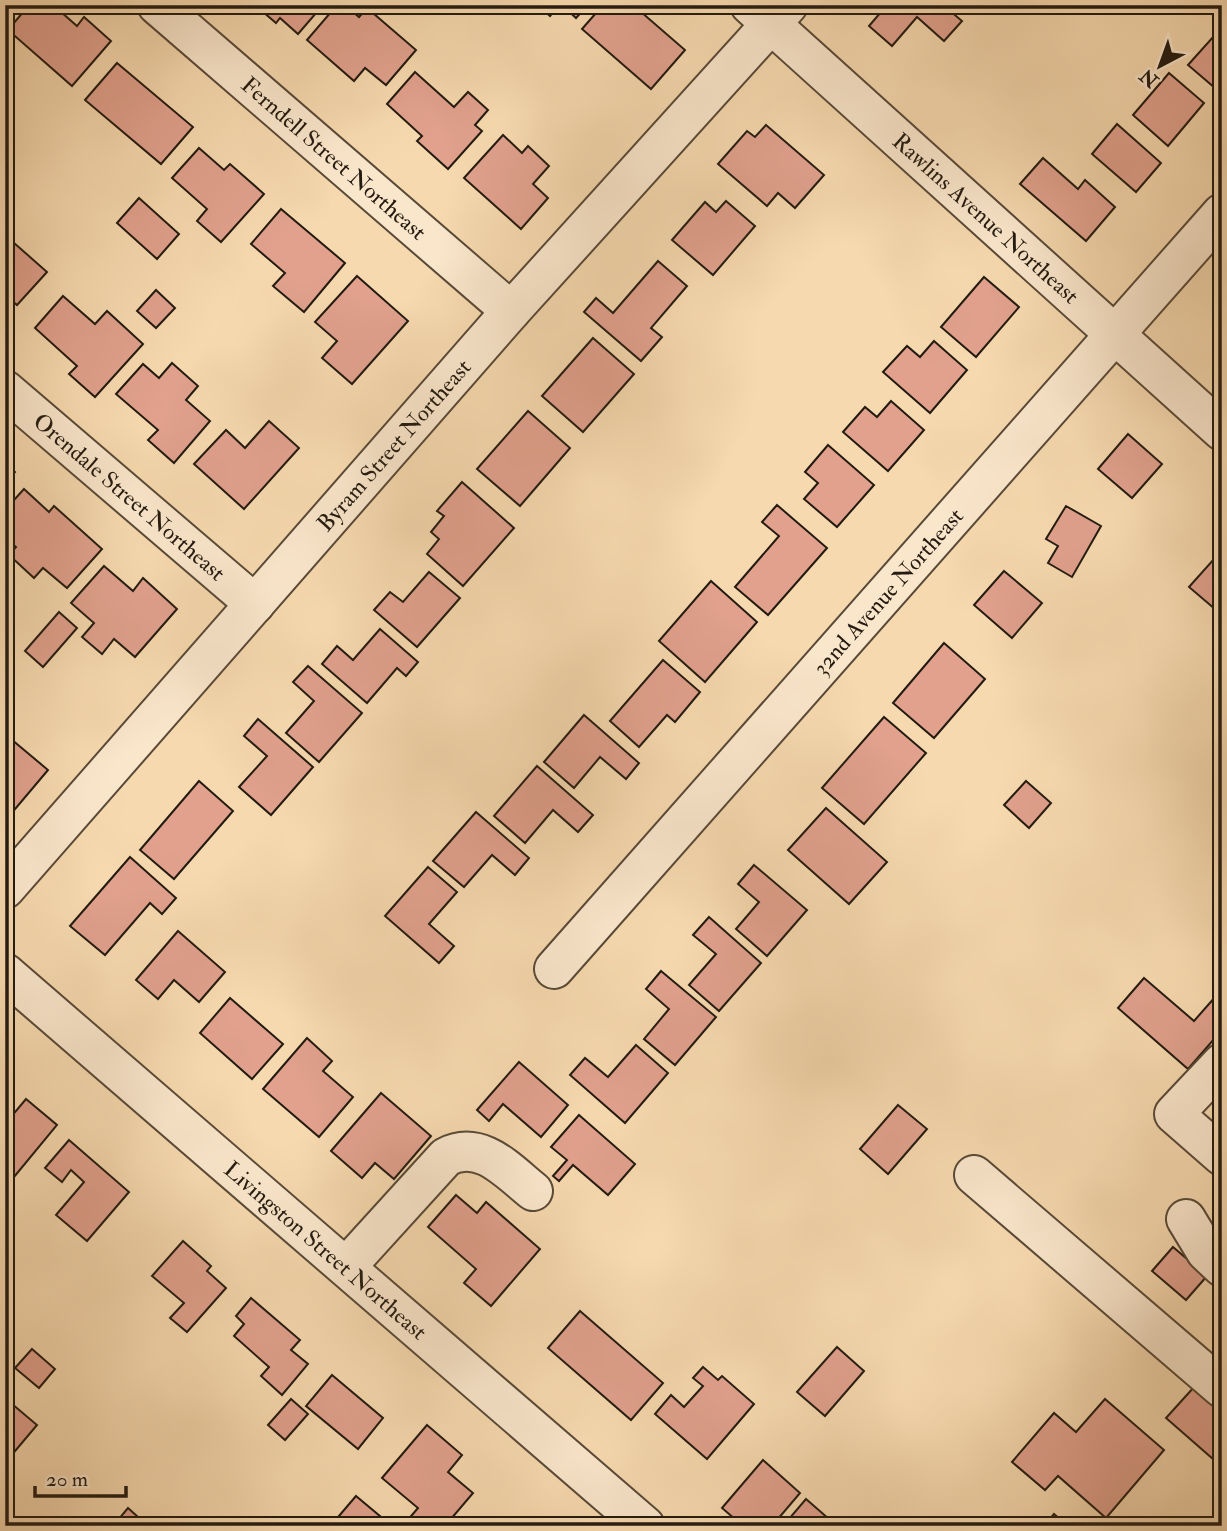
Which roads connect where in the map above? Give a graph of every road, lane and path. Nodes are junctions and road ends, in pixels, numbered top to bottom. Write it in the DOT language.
graph roads {
  1 [pos="157,5"];
  2 [pos="770,11"];
  3 [pos="1222,213"];
  4 [pos="511,311"];
  5 [pos="1114,335"];
  6 [pos="5,390"];
  7 [pos="1222,431"];
  8 [pos="255,604"];
  9 [pos="5,889"];
  10 [pos="554,969"];
  11 [pos="5,973"];
  12 [pos="1222,1063"];
  13 [pos="1222,1156"];
  14 [pos="974,1175"];
  15 [pos="533,1191"];
  16 [pos="1186,1219"];
  17 [pos="346,1267"];
  18 [pos="1222,1267"];
  19 [pos="1222,1388"];
  20 [pos="645,1526"];
  1 -- 4 [label="street, Ferndell Street Northeast"];
  2 -- 4 [label="street, Byram Street Northeast"];
  2 -- 5 [label="street, Rawlins Avenue Northeast"];
  3 -- 5 [label="street, 32nd Avenue Northeast"];
  4 -- 8 [label="street, Byram Street Northeast"];
  5 -- 7 [label="street, Rawlins Avenue Northeast"];
  5 -- 10 [label="street, 32nd Avenue Northeast"];
  6 -- 8 [label="street, Orendale Street Northeast"];
  8 -- 9 [label="street, Byram Street Northeast"];
  11 -- 17 [label="street, Livingston Street Northeast"];
  12 -- 13 [label="street"];
  14 -- 19 [label="street"];
  15 -- 17 [label="street"];
  16 -- 18 [label="street"];
  17 -- 20 [label="street, Livingston Street Northeast"];
}
